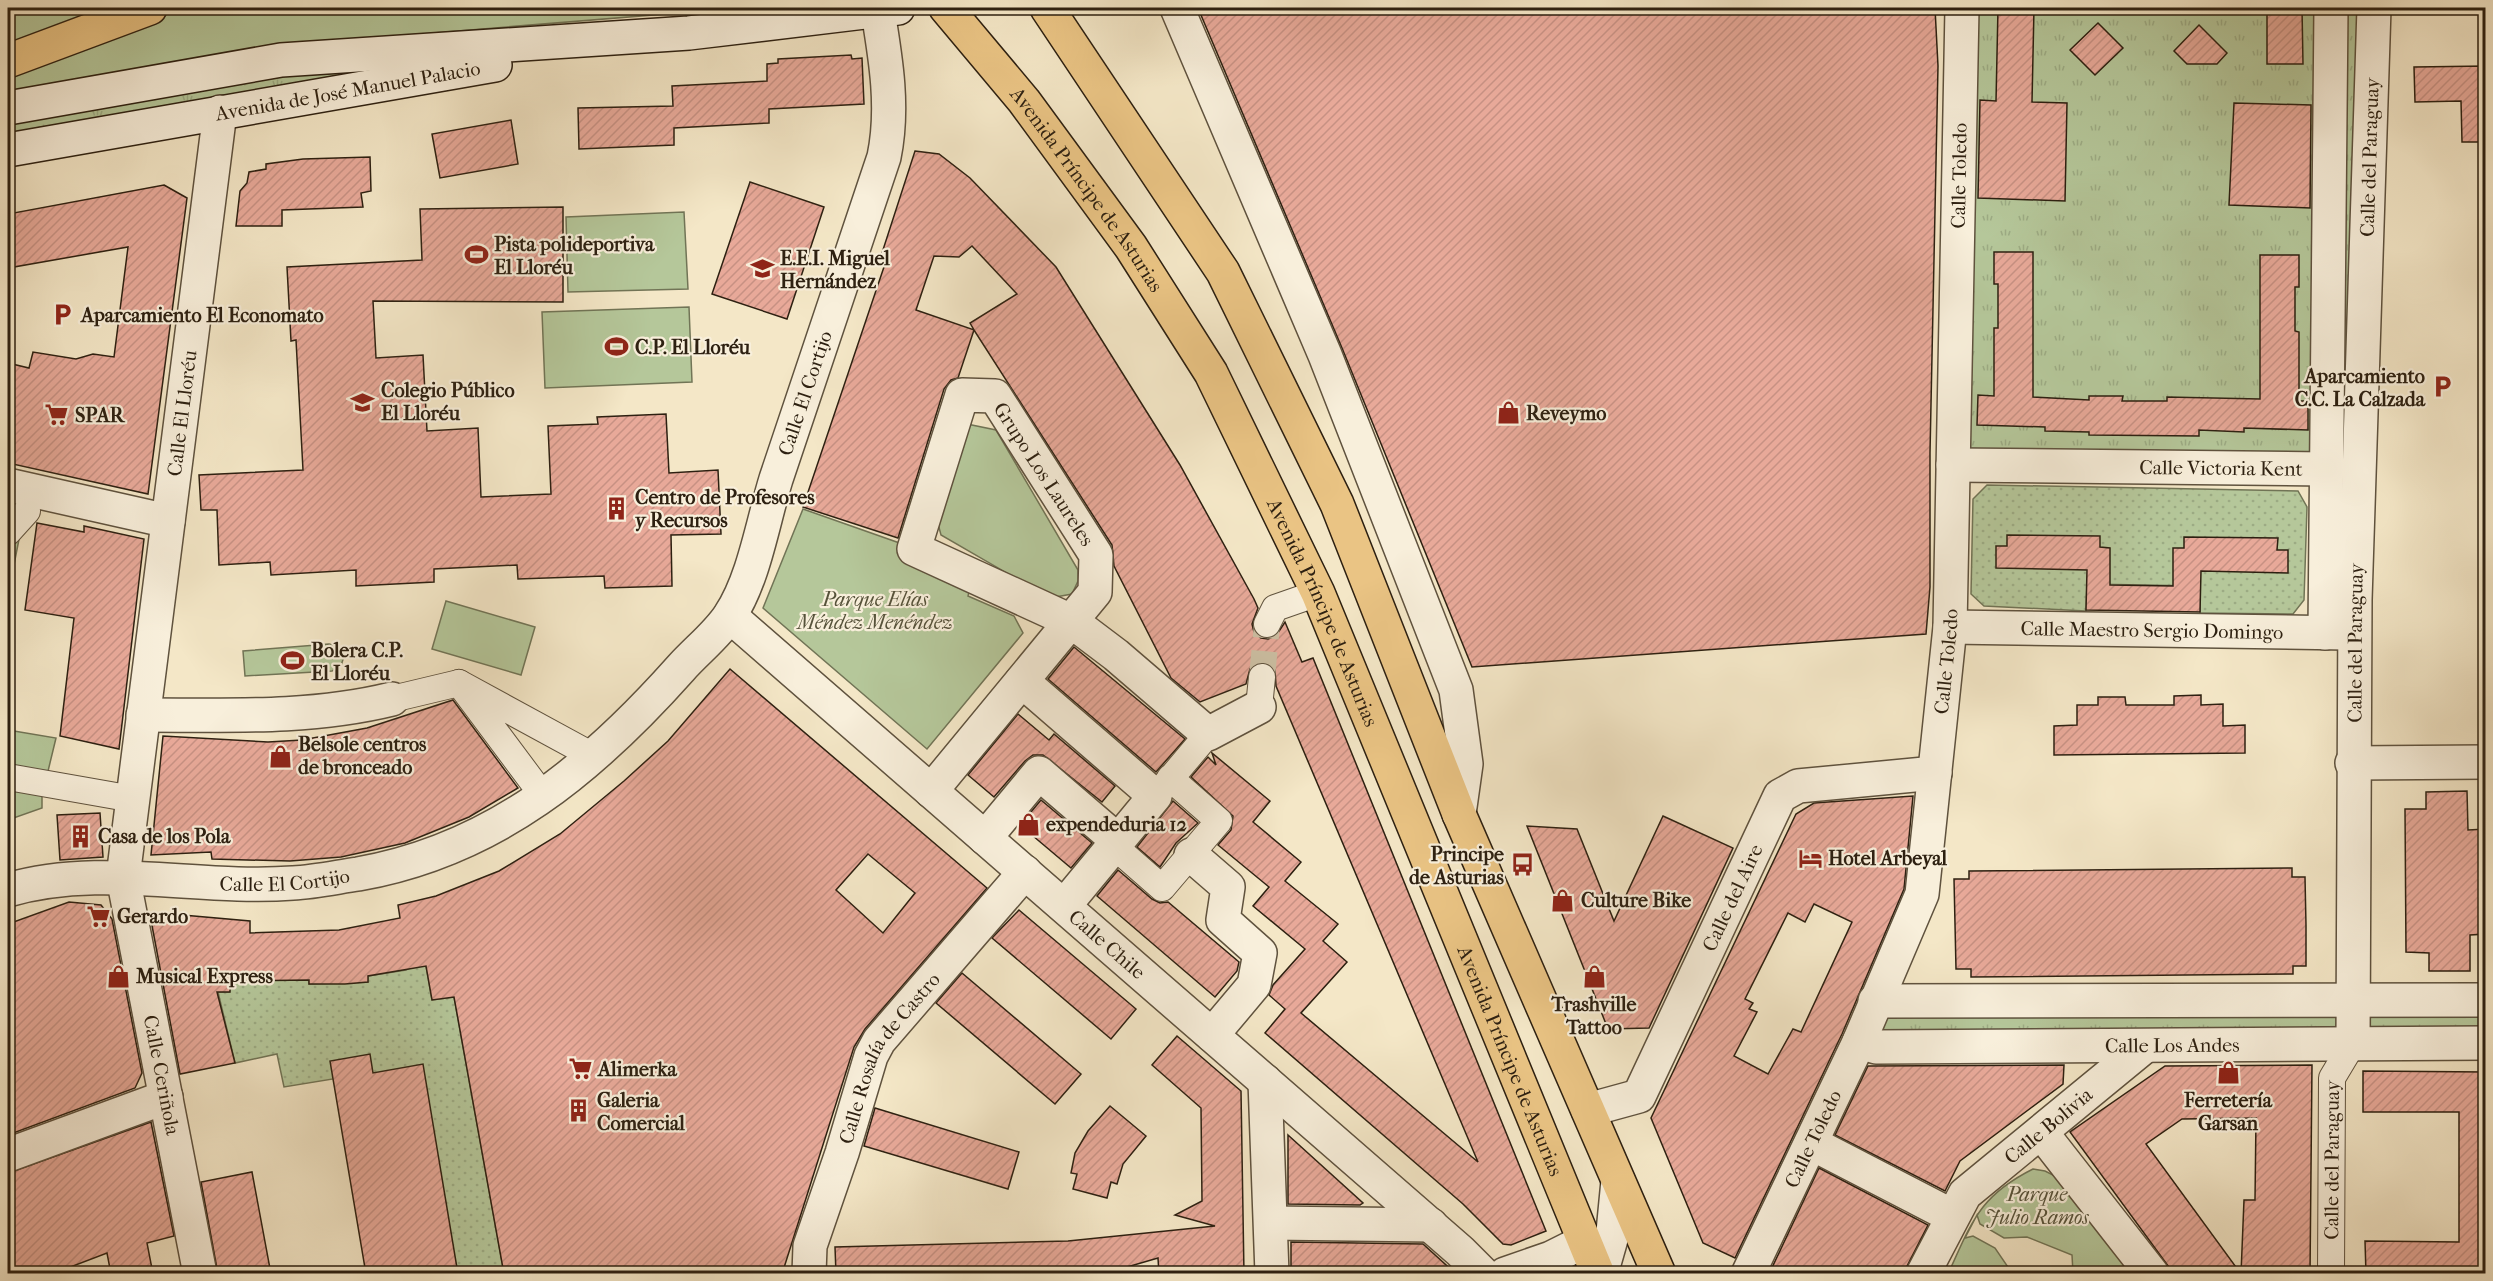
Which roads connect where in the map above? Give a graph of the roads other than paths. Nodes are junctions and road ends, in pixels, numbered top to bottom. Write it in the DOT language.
graph roads {
  1 [pos="150,8"];
  2 [pos="946,8"];
  3 [pos="1047,8"];
  4 [pos="1177,8"];
  5 [pos="1962,8"];
  6 [pos="2331,8"];
  7 [pos="2374,8"];
  8 [pos="888,10"];
  9 [pos="689,33"];
  10 [pos="8,61"];
  11 [pos="8,108"];
  12 [pos="220,112"];
  13 [pos="8,150"];
  14 [pos="1953,465"];
  15 [pos="2325,469"];
  16 [pos="8,485"];
  17 [pos="27,511"];
  18 [pos="168,521"];
  19 [pos="8,532"];
  20 [pos="1318,593"];
  21 [pos="730,616"];
  22 [pos="1071,621"];
  23 [pos="1267,624"];
  24 [pos="1950,627"];
  25 [pos="2340,633"];
  26 [pos="1022,681"];
  27 [pos="459,683"];
  28 [pos="1261,692"];
  29 [pos="392,699"];
  30 [pos="143,715"];
  31 [pos="1208,734"];
  32 [pos="593,756"];
  33 [pos="2486,762"];
  34 [pos="2352,763"];
  35 [pos="1935,773"];
  36 [pos="8,777"];
  37 [pos="1163,787"];
  38 [pos="931,791"];
  39 [pos="544,797"];
  40 [pos="133,799"];
  41 [pos="1459,814"];
  42 [pos="985,837"];
  43 [pos="1116,843"];
  44 [pos="1191,855"];
  45 [pos="1025,872"];
  46 [pos="123,877"];
  47 [pos="8,890"];
  48 [pos="1064,906"];
  49 [pos="2352,1000"];
  50 [pos="2486,1000"];
  51 [pos="1875,1001"];
  52 [pos="1212,1035"];
  53 [pos="1859,1042"];
  54 [pos="2353,1043"];
  55 [pos="2486,1043"];
  56 [pos="2145,1046"];
  57 [pos="1265,1082"];
  58 [pos="166,1098"];
  59 [pos="1588,1110"];
  60 [pos="2041,1131"];
  61 [pos="1811,1143"];
  62 [pos="8,1155"];
  63 [pos="1618,1180"];
  64 [pos="1952,1216"];
  65 [pos="1271,1223"];
  66 [pos="1431,1225"];
  67 [pos="1583,1242"];
  68 [pos="1660,1273"];
  69 [pos="200,1274"];
  70 [pos="808,1274"];
  71 [pos="1272,1274"];
  72 [pos="1483,1274"];
  73 [pos="1505,1274"];
  74 [pos="1599,1274"];
  75 [pos="1748,1274"];
  76 [pos="1923,1274"];
  77 [pos="2152,1274"];
  78 [pos="2331,1274"];
  1 -- 10 [label="highway"];
  2 -- 20 [label="highway, Avenida Príncipe de Asturias"];
  3 -- 41 [label="highway"];
  4 -- 41 [label="street"];
  5 -- 14 [label="street, Calle Toledo"];
  6 -- 15 [label="street, Calle del Paraguay"];
  7 -- 25 [label="street, Calle del Paraguay"];
  8 -- 9 [label="street, Avenida de José Manuel Palacio"];
  8 -- 21 [label="street, Calle El Cortijo"];
  9 -- 11 [label="street, Avenida de José Manuel Palacio"];
  9 -- 12 [label="street, Avenida de José Manuel Palacio"];
  12 -- 13 [label="street, Avenida de José Manuel Palacio"];
  12 -- 18 [label="street, Calle El Lloréu"];
  14 -- 15 [label="street, Calle Victoria Kent"];
  14 -- 24 [label="street, Calle Toledo"];
  15 -- 25 [label="street, Calle Victoria Kent"];
  16 -- 18 [label="street"];
  17 -- 19 [label="street"];
  18 -- 30 [label="street, Calle El Lloréu"];
  20 -- 23 [label="street"];
  20 -- 67 [label="highway, Avenida Príncipe de Asturias"];
  21 -- 32 [label="street, Calle El Cortijo"];
  21 -- 38 [label="street, Calle Chile"];
  22 -- 22 [label="street, Grupo Los Laureles"];
  22 -- 26 [label="street, Grupo Los Laureles"];
  22 -- 31 [label="street, Grupo Los Laureles"];
  24 -- 25 [label="street, Calle Maestro Sergio Domingo"];
  24 -- 35 [label="street, Calle Toledo"];
  25 -- 34 [label="street, Calle del Paraguay"];
  26 -- 37 [label="street"];
  26 -- 38 [label="street, Grupo Los Laureles"];
  27 -- 29 [label="street"];
  27 -- 32 [label="street"];
  27 -- 39 [label="street"];
  28 -- 31 [label="street"];
  29 -- 30 [label="street"];
  30 -- 40 [label="street, Calle El Lloréu"];
  31 -- 37 [label="street"];
  32 -- 39 [label="street, Calle El Cortijo"];
  33 -- 34 [label="street"];
  34 -- 49 [label="street, Calle del Paraguay"];
  35 -- 51 [label="street, Calle Toledo"];
  35 -- 59 [label="street, Calle del Aire"];
  36 -- 40 [label="street"];
  37 -- 43 [label="street"];
  37 -- 44 [label="street"];
  38 -- 42 [label="street, Calle Chile"];
  39 -- 46 [label="street, Calle El Cortijo"];
  40 -- 46 [label="street, Calle El Lloréu"];
  41 -- 59 [label="highway"];
  42 -- 43 [label="street"];
  42 -- 45 [label="street, Calle Chile"];
  43 -- 44 [label="street"];
  43 -- 48 [label="street"];
  44 -- 52 [label="street"];
  45 -- 48 [label="street, Calle Chile"];
  45 -- 70 [label="street, Calle Rosalía de Castro"];
  46 -- 47 [label="street, Calle El Cortijo"];
  46 -- 58 [label="street, Calle Ceriñola"];
  48 -- 52 [label="street, Calle Chile"];
  49 -- 50 [label="street"];
  49 -- 51 [label="street"];
  49 -- 54 [label="street, Calle del Paraguay"];
  51 -- 53 [label="street, Calle Toledo"];
  52 -- 57 [label="street, Calle Chile"];
  53 -- 56 [label="street, Calle Los Andes"];
  53 -- 61 [label="street, Calle Toledo"];
  54 -- 55 [label="street, Calle Los Andes"];
  54 -- 56 [label="street, Calle Los Andes"];
  54 -- 78 [label="street, Calle del Paraguay"];
  56 -- 60 [label="street, Calle Bolivia"];
  57 -- 65 [label="street"];
  57 -- 66 [label="street, Calle Chile"];
  58 -- 62 [label="street"];
  58 -- 69 [label="street, Calle Ceriñola"];
  59 -- 63 [label="highway"];
  60 -- 64 [label="street, Calle Bolivia"];
  60 -- 77 [label="street"];
  61 -- 64 [label="street"];
  61 -- 75 [label="street, Calle Toledo"];
  63 -- 68 [label="highway"];
  63 -- 74 [label="street"];
  64 -- 76 [label="street, Calle Bolivia"];
  65 -- 66 [label="street"];
  65 -- 71 [label="street"];
  66 -- 72 [label="street, Calle Chile"];
  67 -- 73 [label="street"];
  67 -- 74 [label="highway, Avenida Príncipe de Asturias"];
}
